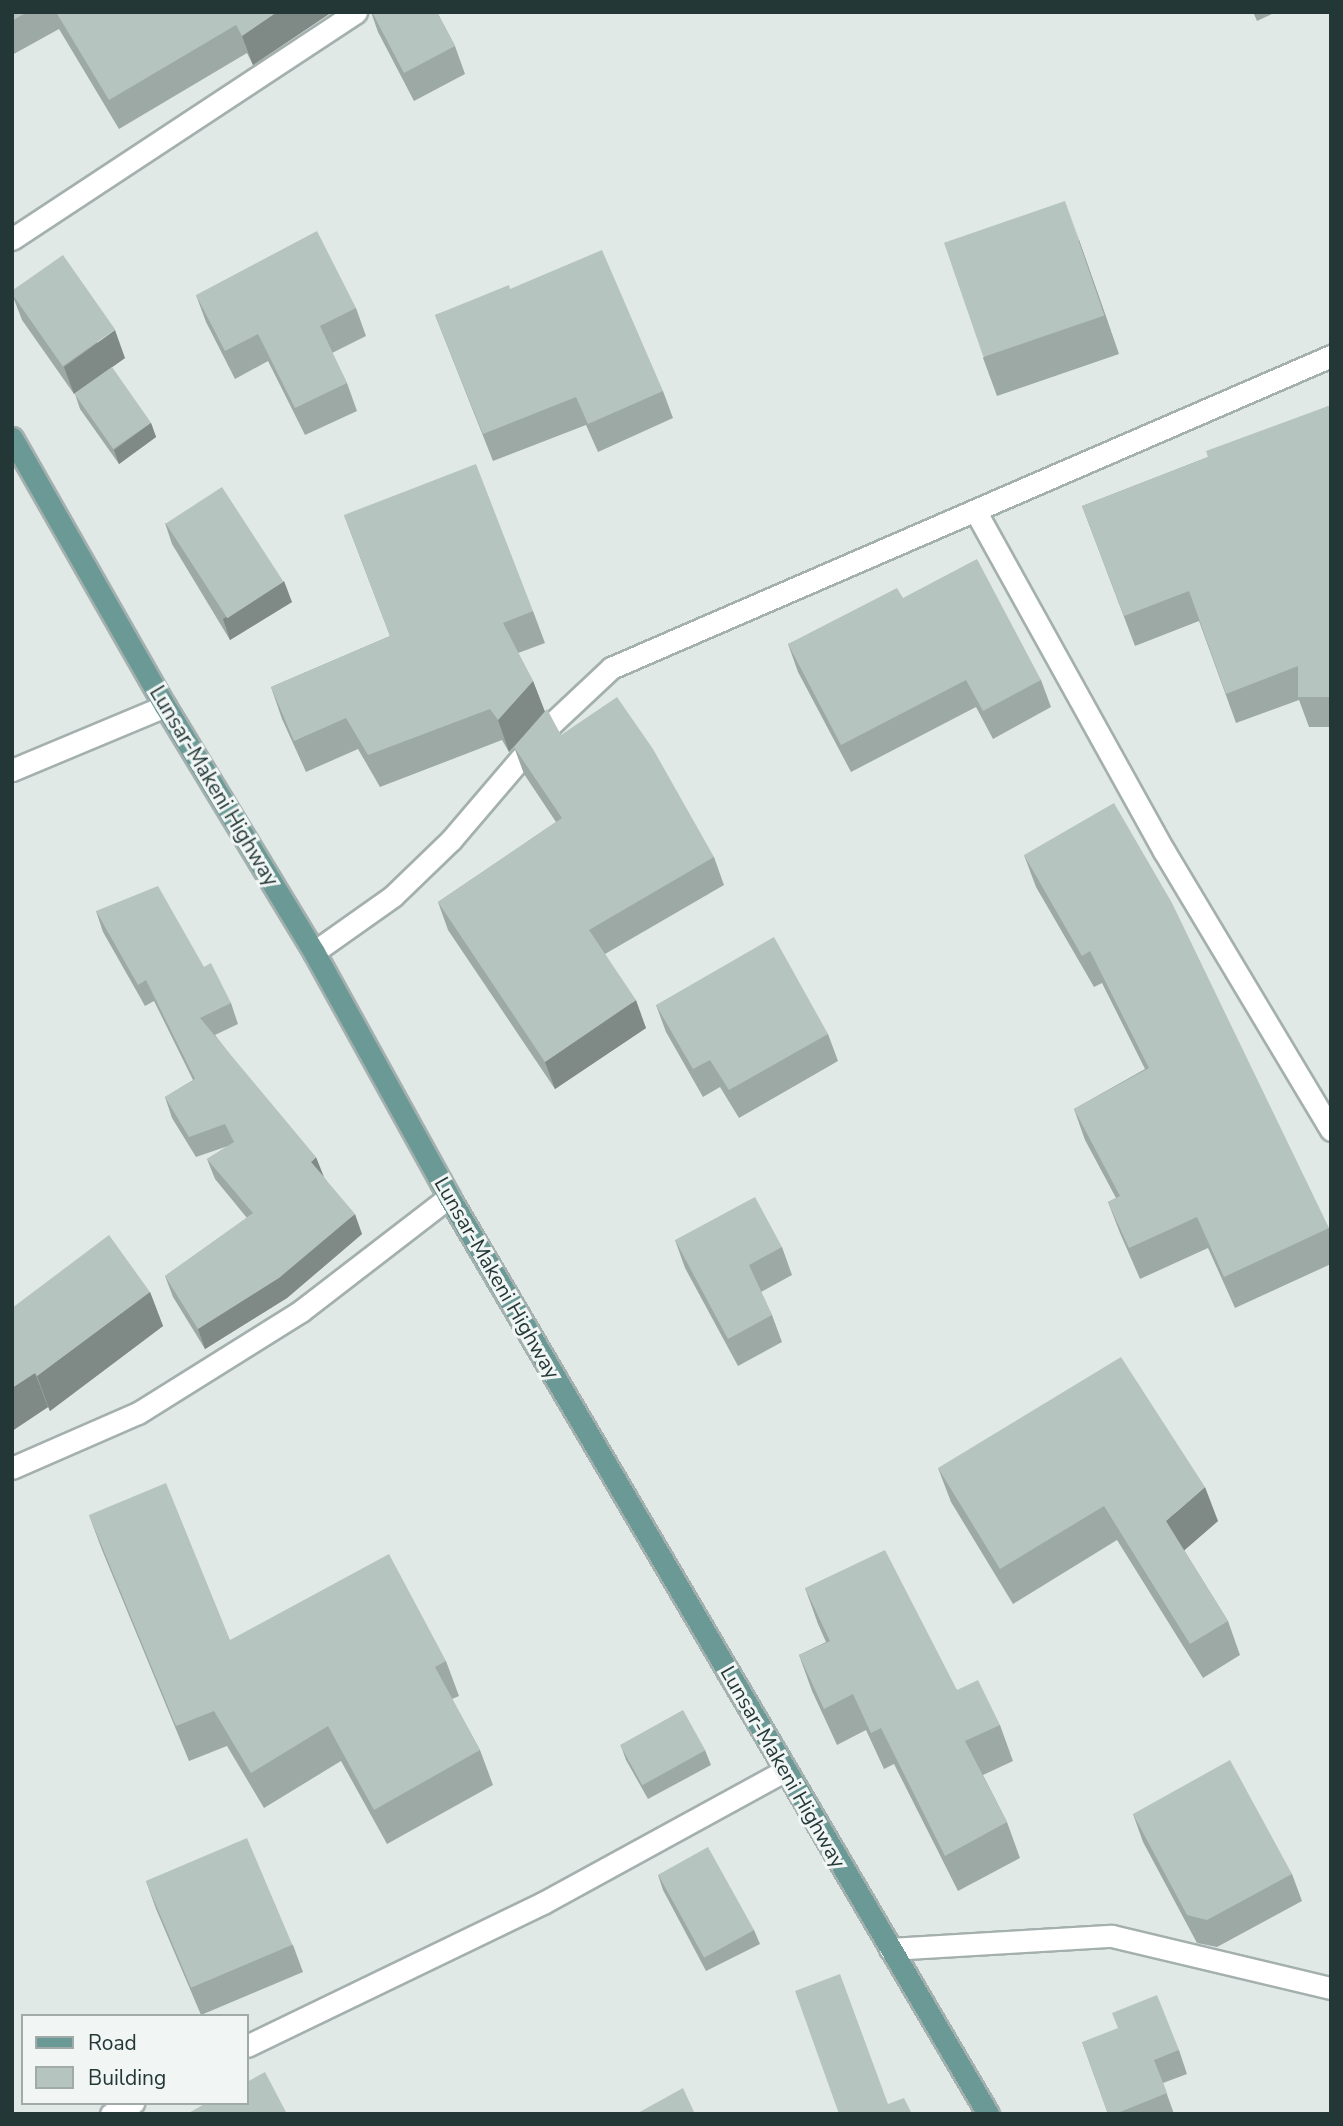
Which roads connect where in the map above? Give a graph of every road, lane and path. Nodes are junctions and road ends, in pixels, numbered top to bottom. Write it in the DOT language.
graph roads {
  1 [pos="356,12"];
  2 [pos="12,239"];
  3 [pos="1331,356"];
  4 [pos="12,438"];
  5 [pos="976,512"];
  6 [pos="165,706"];
  7 [pos="12,770"];
  8 [pos="314,952"];
  9 [pos="1331,1130"];
  10 [pos="449,1197"];
  11 [pos="12,1468"];
  12 [pos="784,1770"];
  13 [pos="890,1949"];
  14 [pos="1331,1988"];
  15 [pos="248,2046"];
  16 [pos="128,2105"];
  17 [pos="111,2114"];
  18 [pos="988,2114"];
  1 -- 2 [label="street"];
  3 -- 5 [label="street"];
  4 -- 6 [label="main road, Lunsar-Makeni Highway"];
  5 -- 8 [label="street"];
  5 -- 9 [label="street"];
  6 -- 7 [label="street"];
  6 -- 8 [label="main road, Lunsar-Makeni Highway"];
  8 -- 10 [label="main road, Lunsar-Makeni Highway"];
  10 -- 11 [label="street"];
  10 -- 12 [label="main road, Lunsar-Makeni Highway"];
  12 -- 13 [label="main road, Lunsar-Makeni Highway"];
  12 -- 15 [label="street"];
  13 -- 14 [label="street"];
  13 -- 18 [label="main road, Lunsar-Makeni Highway"];
  16 -- 17 [label="street"];
}
